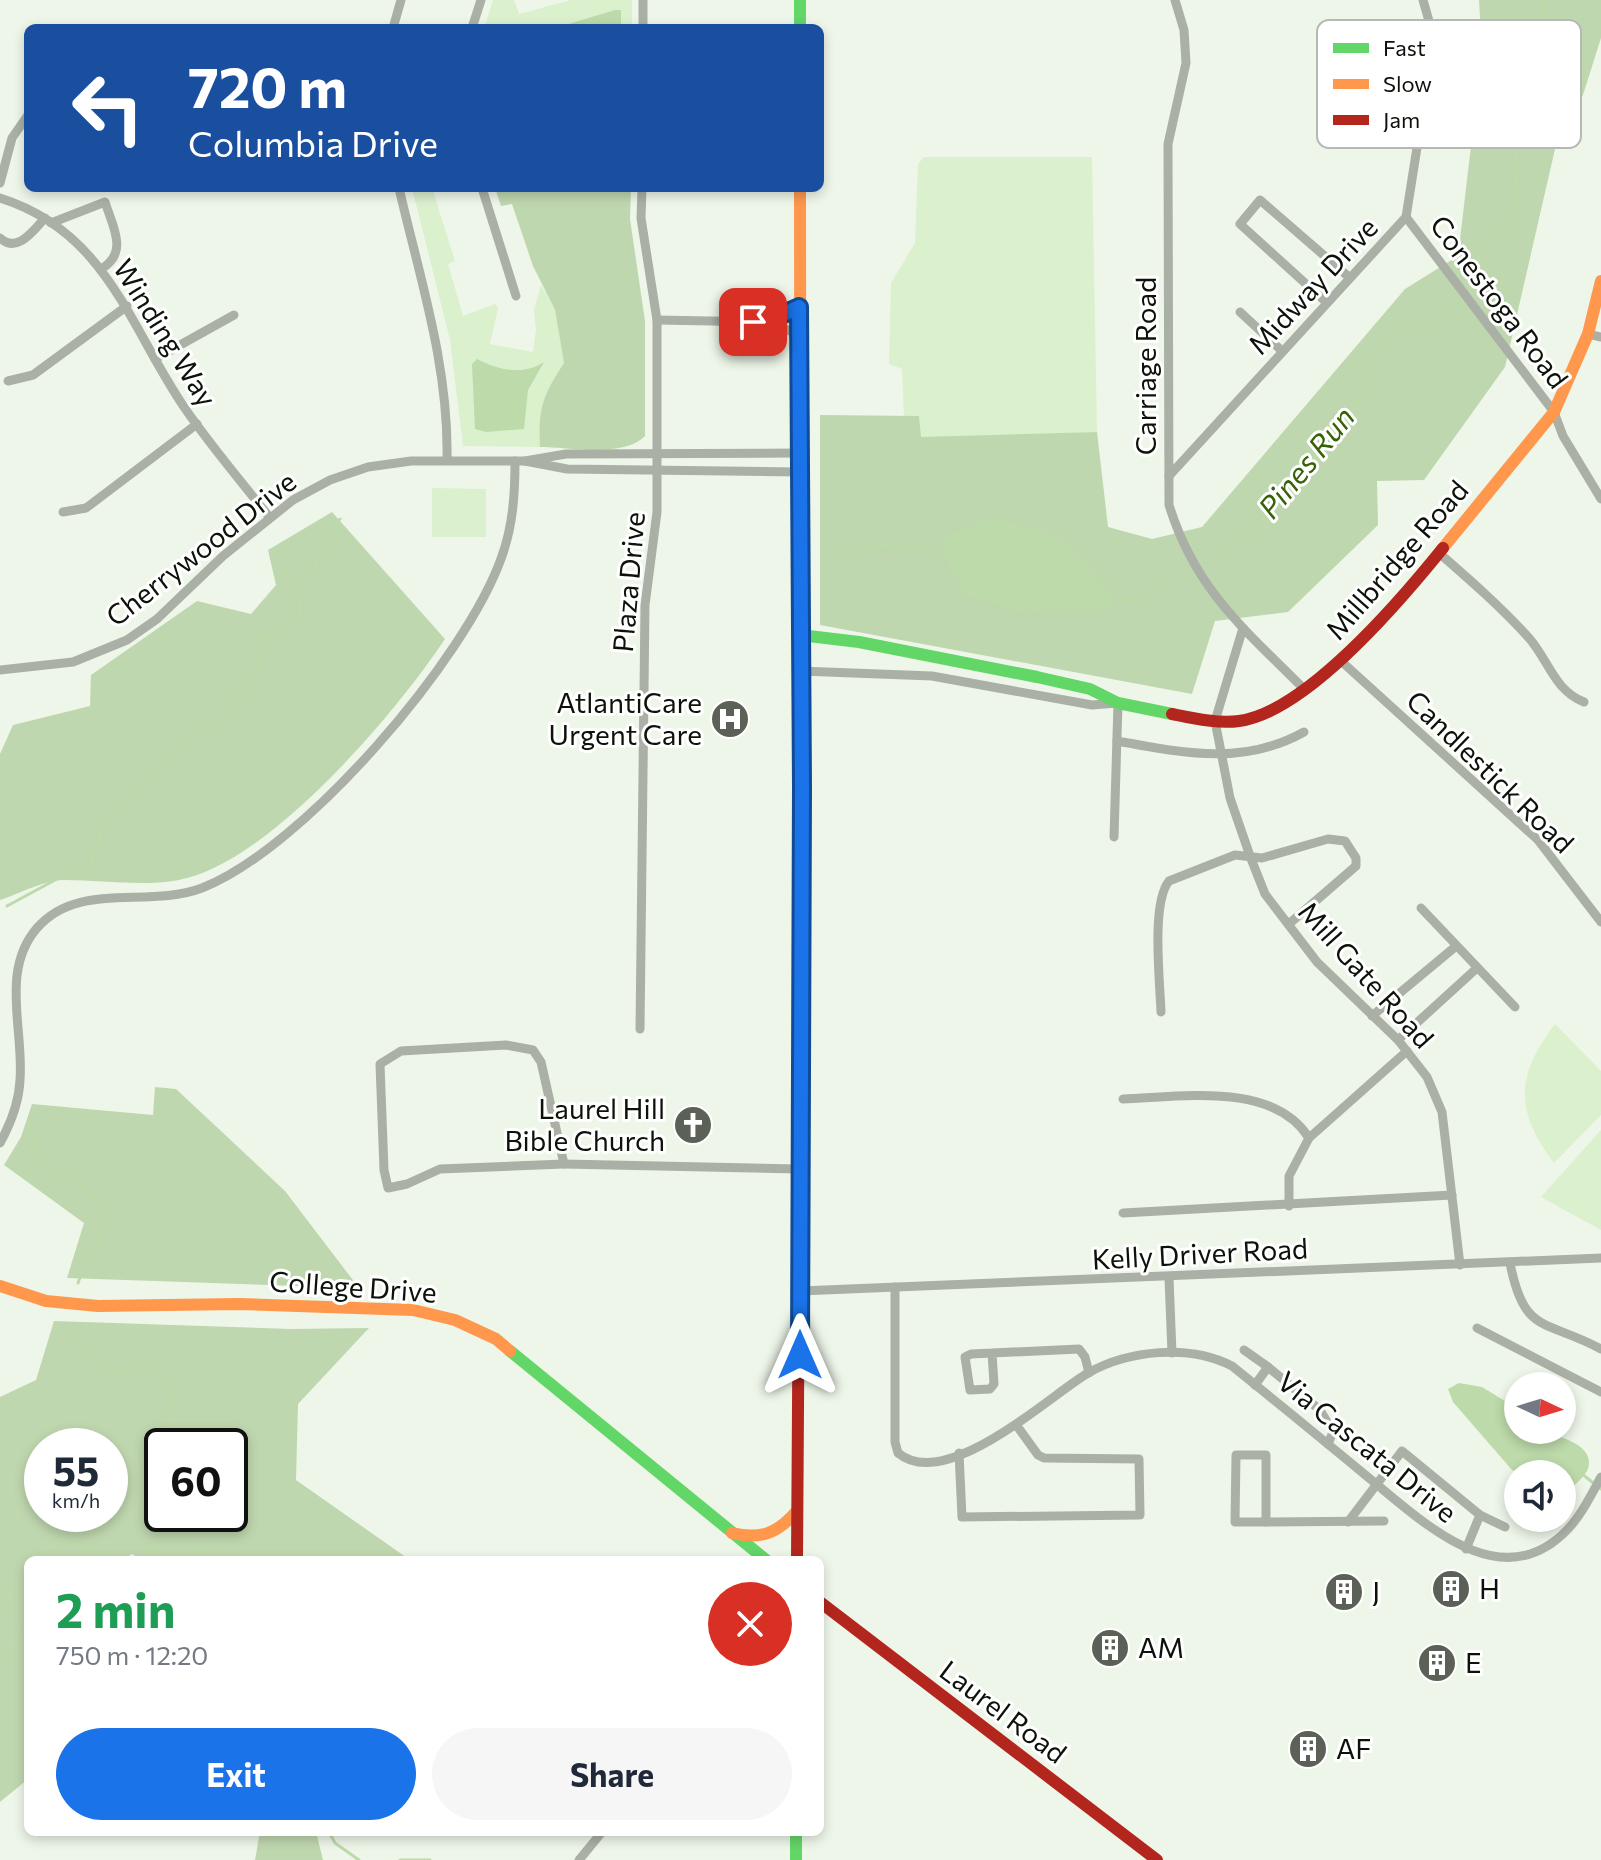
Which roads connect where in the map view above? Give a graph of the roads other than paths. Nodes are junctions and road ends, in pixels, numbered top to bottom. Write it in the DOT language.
graph roads {
  1 [pos="401,0"];
  2 [pos="481,0"];
  3 [pos="643,0"];
  4 [pos="800,0"];
  5 [pos="1175,0"];
  6 [pos="1423,0"];
  7 [pos="1429,20"];
  8 [pos="394,24"];
  9 [pos="473,24"];
  10 [pos="643,24"];
  11 [pos="800,24"];
  12 [pos="24,121"];
  13 [pos="1417,148"];
  14 [pos="0,183"];
  15 [pos="400,192"];
  16 [pos="483,192"];
  17 [pos="642,192"];
  18 [pos="800,192"];
  19 [pos="0,198"];
  20 [pos="1406,217"];
  21 [pos="48,221"];
  22 [pos="0,238"];
  23 [pos="101,269"];
  24 [pos="1350,278"];
  25 [pos="1601,281"];
  26 [pos="516,296"];
  27 [pos="1327,303"];
  28 [pos="127,306"];
  29 [pos="799,307"];
  30 [pos="1240,312"];
  31 [pos="234,315"];
  32 [pos="657,320"];
  33 [pos="766,322"];
  34 [pos="798,334"];
  35 [pos="1594,336"];
  36 [pos="1282,351"];
  37 [pos="155,359"];
  38 [pos="8,381"];
  39 [pos="1554,412"];
  40 [pos="197,424"];
  41 [pos="799,453"];
  42 [pos="657,454"];
  43 [pos="447,460"];
  44 [pos="520,461"];
  45 [pos="656,470"];
  46 [pos="799,472"];
  47 [pos="1169,476"];
  48 [pos="1601,499"];
  49 [pos="63,512"];
  50 [pos="270,518"];
  51 [pos="1439,553"];
  52 [pos="1243,628"];
  53 [pos="800,635"];
  54 [pos="1341,661"];
  55 [pos="0,670"];
  56 [pos="800,671"];
  57 [pos="1304,689"];
  58 [pos="1584,702"];
  59 [pos="1118,703"];
  60 [pos="1215,721"];
  61 [pos="1304,732"];
  62 [pos="1117,741"];
  63 [pos="1222,756"];
  64 [pos="1114,837"];
  65 [pos="1250,856"];
  66 [pos="1421,908"];
  67 [pos="1601,922"];
  68 [pos="1290,923"];
  69 [pos="1455,947"];
  70 [pos="1477,968"];
  71 [pos="1515,1007"];
  72 [pos="1161,1012"];
  73 [pos="1372,1016"];
  74 [pos="640,1029"];
  75 [pos="1398,1040"];
  76 [pos="1407,1051"];
  77 [pos="1123,1099"];
  78 [pos="1309,1138"];
  79 [pos="0,1143"];
  80 [pos="564,1164"];
  81 [pos="798,1169"];
  82 [pos="1452,1195"];
  83 [pos="1289,1206"];
  84 [pos="1123,1213"];
  85 [pos="1601,1258"];
  86 [pos="1510,1263"];
  87 [pos="1460,1265"];
  88 [pos="1169,1278"];
  89 [pos="0,1286"];
  90 [pos="895,1287"];
  91 [pos="800,1291"];
  92 [pos="1477,1328"];
  93 [pos="1601,1349"];
  94 [pos="1244,1350"];
  95 [pos="992,1353"];
  96 [pos="1172,1353"];
  97 [pos="1268,1367"];
  98 [pos="1089,1373"];
  99 [pos="1255,1385"];
  100 [pos="1601,1392"];
  101 [pos="1017,1426"];
  102 [pos="1328,1444"];
  103 [pos="959,1453"];
  104 [pos="1600,1478"];
  105 [pos="1374,1483"];
  106 [pos="797,1511"];
  107 [pos="1480,1515"];
  108 [pos="1384,1521"];
  109 [pos="1266,1522"];
  110 [pos="1348,1522"];
  111 [pos="1504,1527"];
  112 [pos="732,1533"];
  113 [pos="1466,1549"];
  114 [pos="761,1556"];
  115 [pos="797,1556"];
  116 [pos="824,1605"];
  117 [pos="599,1836"];
  118 [pos="796,1836"];
  119 [pos="579,1860"];
  120 [pos="796,1860"];
  121 [pos="1157,1860"];
  1 -- 8 [label="street"];
  2 -- 9 [label="street"];
  3 -- 10 [label="street"];
  4 -- 11 [label="main road"];
  5 -- 47 [label="street, Carriage Road"];
  6 -- 7 [label="street, Midway Drive"];
  12 -- 14 [label="street"];
  13 -- 20 [label="street, Midway Drive"];
  15 -- 43 [label="street"];
  16 -- 26 [label="street"];
  17 -- 32 [label="street, Plaza Drive"];
  18 -- 29 [label="main road"];
  19 -- 21 [label="street, Winding Way"];
  20 -- 24 [label="street, Midway Drive"];
  20 -- 39 [label="street, Conestoga Road"];
  21 -- 22 [label="street"];
  21 -- 23 [label="street, Winding Way"];
  21 -- 23 [label="street"];
  23 -- 28 [label="street, Winding Way"];
  24 -- 27 [label="street, Midway Drive"];
  24 -- 27 [label="street"];
  25 -- 35 [label="main road, Millbridge Road"];
  27 -- 36 [label="street, Midway Drive"];
  28 -- 37 [label="street, Winding Way"];
  28 -- 38 [label="street"];
  29 -- 33 [label="street"];
  29 -- 34 [label="main road"];
  30 -- 36 [label="street"];
  31 -- 37 [label="street"];
  32 -- 33 [label="street"];
  32 -- 42 [label="street, Plaza Drive"];
  33 -- 34 [label="street"];
  34 -- 41 [label="main road"];
  35 -- 39 [label="main road, Millbridge Road"];
  36 -- 47 [label="street, Midway Drive"];
  37 -- 40 [label="street, Winding Way"];
  39 -- 48 [label="street, Conestoga Road"];
  39 -- 51 [label="main road, Millbridge Road"];
  40 -- 49 [label="street"];
  40 -- 50 [label="street, Winding Way"];
  41 -- 42 [label="street, Cherrywood Drive"];
  41 -- 46 [label="main road"];
  42 -- 44 [label="street, Cherrywood Drive"];
  42 -- 45 [label="street, Plaza Drive"];
  43 -- 44 [label="street, Cherrywood Drive"];
  43 -- 50 [label="street, Cherrywood Drive"];
  44 -- 45 [label="street, Cherrywood Drive"];
  44 -- 79 [label="street"];
  45 -- 46 [label="street, Cherrywood Drive"];
  45 -- 74 [label="street, Plaza Drive"];
  46 -- 53 [label="main road"];
  47 -- 52 [label="street, Carriage Road"];
  50 -- 55 [label="street, Cherrywood Drive"];
  51 -- 54 [label="main road, Millbridge Road"];
  51 -- 58 [label="street"];
  52 -- 57 [label="street, Carriage Road"];
  52 -- 60 [label="street"];
  53 -- 56 [label="main road"];
  53 -- 59 [label="main road, Millbridge Road"];
  54 -- 57 [label="main road, Millbridge Road"];
  54 -- 67 [label="street, Candlestick Road"];
  56 -- 59 [label="street, Millbridge Road"];
  56 -- 81 [label="main road"];
  57 -- 60 [label="main road, Millbridge Road"];
  59 -- 60 [label="main road, Millbridge Road"];
  59 -- 62 [label="street"];
  60 -- 63 [label="street, Mill Gate Road"];
  61 -- 63 [label="street"];
  62 -- 63 [label="street"];
  62 -- 64 [label="street"];
  63 -- 65 [label="street, Mill Gate Road"];
  65 -- 68 [label="street, Mill Gate Road"];
  65 -- 68 [label="street"];
  65 -- 72 [label="street"];
  66 -- 69 [label="street"];
  68 -- 73 [label="street, Mill Gate Road"];
  69 -- 70 [label="street"];
  69 -- 73 [label="street"];
  70 -- 71 [label="street"];
  70 -- 75 [label="street"];
  73 -- 75 [label="street, Mill Gate Road"];
  75 -- 76 [label="street, Mill Gate Road"];
  76 -- 78 [label="street"];
  76 -- 82 [label="street, Mill Gate Road"];
  77 -- 78 [label="street"];
  78 -- 83 [label="street"];
  80 -- 80 [label="street"];
  80 -- 81 [label="street"];
  81 -- 91 [label="main road"];
  82 -- 83 [label="street"];
  82 -- 87 [label="street, Mill Gate Road"];
  83 -- 84 [label="street"];
  85 -- 86 [label="street, Kelly Driver Road"];
  86 -- 87 [label="street, Kelly Driver Road"];
  86 -- 93 [label="street"];
  87 -- 88 [label="street, Kelly Driver Road"];
  88 -- 90 [label="street, Kelly Driver Road"];
  88 -- 96 [label="street"];
  89 -- 112 [label="main road, College Drive"];
  90 -- 91 [label="street, Kelly Driver Road"];
  90 -- 103 [label="street, Via Cascata Drive"];
  91 -- 106 [label="main road"];
  92 -- 100 [label="street"];
  94 -- 97 [label="street"];
  95 -- 95 [label="street"];
  95 -- 98 [label="street"];
  96 -- 98 [label="street, Via Cascata Drive"];
  96 -- 99 [label="street, Via Cascata Drive"];
  97 -- 99 [label="street"];
  97 -- 102 [label="street"];
  98 -- 101 [label="street, Via Cascata Drive"];
  99 -- 102 [label="street, Via Cascata Drive"];
  101 -- 103 [label="street, Via Cascata Drive"];
  101 -- 103 [label="street"];
  102 -- 105 [label="street, Via Cascata Drive"];
  104 -- 113 [label="street, Via Cascata Drive"];
  105 -- 107 [label="street"];
  105 -- 110 [label="street"];
  105 -- 113 [label="street, Via Cascata Drive"];
  106 -- 112 [label="main road"];
  106 -- 115 [label="main road"];
  107 -- 111 [label="street"];
  107 -- 113 [label="street"];
  108 -- 110 [label="street"];
  109 -- 109 [label="street"];
  109 -- 110 [label="street"];
  112 -- 114 [label="main road, College Drive"];
  116 -- 121 [label="main road, Laurel Road"];
  117 -- 119 [label="street"];
  118 -- 120 [label="main road"];
}
